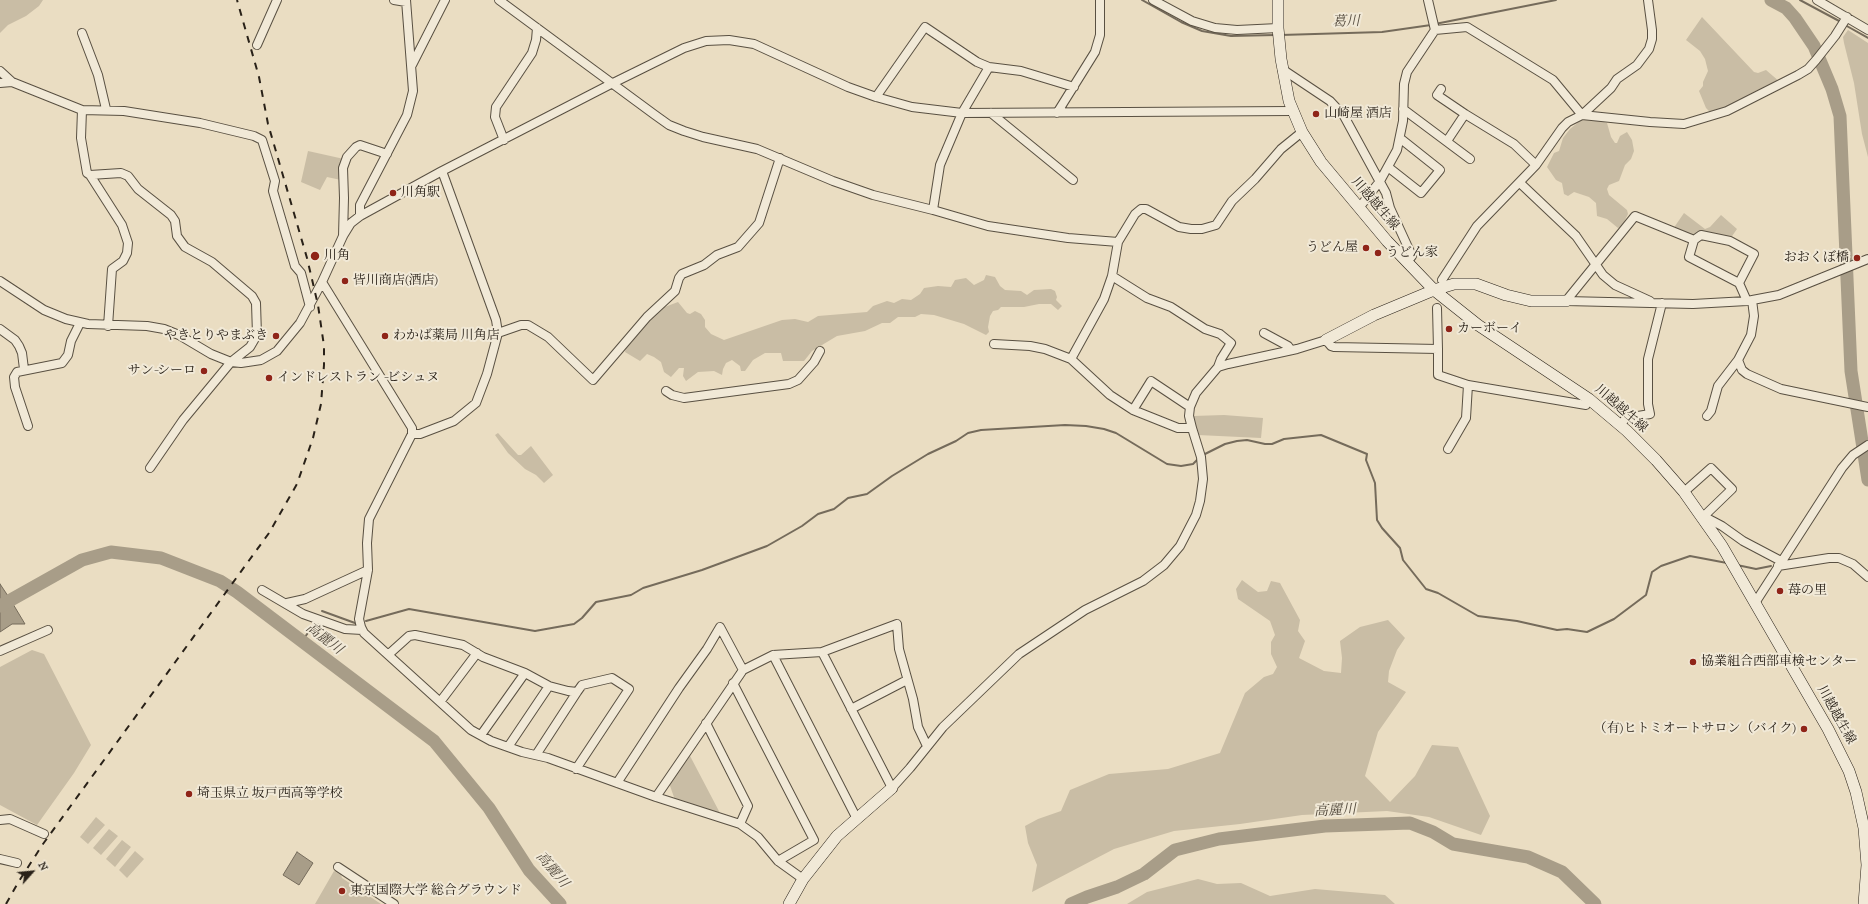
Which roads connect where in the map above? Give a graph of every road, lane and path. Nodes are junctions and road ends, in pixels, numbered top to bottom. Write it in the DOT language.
graph roads {
  1 [pos="277,0"];
  2 [pos="394,0"];
  3 [pos="445,0"];
  4 [pos="500,0"];
  5 [pos="1100,0"];
  6 [pos="1153,0"];
  7 [pos="1278,0"];
  8 [pos="1428,0"];
  9 [pos="1648,0"];
  10 [pos="1817,0"];
  11 [pos="406,1"];
  12 [pos="1845,21"];
  13 [pos="537,28"];
  14 [pos="1435,30"];
  15 [pos="1868,30"];
  16 [pos="1278,32"];
  17 [pos="82,33"];
  18 [pos="257,45"];
  19 [pos="412,66"];
  20 [pos="989,67"];
  21 [pos="1282,69"];
  22 [pos="0,71"];
  23 [pos="12,82"];
  24 [pos="0,83"];
  25 [pos="611,84"];
  26 [pos="1074,87"];
  27 [pos="1441,89"];
  28 [pos="876,97"];
  29 [pos="106,109"];
  30 [pos="1403,109"];
  31 [pos="82,110"];
  32 [pos="1292,111"];
  33 [pos="962,112"];
  34 [pos="991,113"];
  35 [pos="1057,113"];
  36 [pos="1465,114"];
  37 [pos="1582,115"];
  38 [pos="1302,132"];
  39 [pos="1401,139"];
  40 [pos="504,140"];
  41 [pos="1447,141"];
  42 [pos="387,154"];
  43 [pos="780,158"];
  44 [pos="1470,159"];
  45 [pos="1536,164"];
  46 [pos="1388,167"];
  47 [pos="442,171"];
  48 [pos="90,175"];
  49 [pos="1073,180"];
  50 [pos="1380,181"];
  51 [pos="1520,183"];
  52 [pos="1359,208"];
  53 [pos="933,210"];
  54 [pos="360,216"];
  55 [pos="343,236"];
  56 [pos="1694,240"];
  57 [pos="1118,242"];
  58 [pos="1868,259"];
  59 [pos="1407,262"];
  60 [pos="1595,263"];
  61 [pos="1112,276"];
  62 [pos="1442,280"];
  63 [pos="0,281"];
  64 [pos="322,282"];
  65 [pos="1739,284"];
  66 [pos="1434,290"];
  67 [pos="1566,301"];
  68 [pos="1749,301"];
  69 [pos="1652,302"];
  70 [pos="1662,303"];
  71 [pos="310,307"];
  72 [pos="1438,308"];
  73 [pos="80,323"];
  74 [pos="108,326"];
  75 [pos="0,328"];
  76 [pos="498,332"];
  77 [pos="1264,333"];
  78 [pos="1326,340"];
  79 [pos="994,344"];
  80 [pos="1438,349"];
  81 [pos="1292,350"];
  82 [pos="820,351"];
  83 [pos="1071,359"];
  84 [pos="1738,360"];
  85 [pos="231,362"];
  86 [pos="1218,368"];
  87 [pos="24,369"];
  88 [pos="1468,385"];
  89 [pos="666,391"];
  90 [pos="1589,399"];
  91 [pos="1867,406"];
  92 [pos="1190,407"];
  93 [pos="1133,410"];
  94 [pos="1707,416"];
  95 [pos="1620,425"];
  96 [pos="28,426"];
  97 [pos="1192,428"];
  98 [pos="412,434"];
  99 [pos="1868,445"];
  100 [pos="1448,449"];
  101 [pos="150,468"];
  102 [pos="1684,492"];
  103 [pos="1702,515"];
  104 [pos="1780,563"];
  105 [pos="368,570"];
  106 [pos="1868,577"];
  107 [pos="262,590"];
  108 [pos="1755,602"];
  109 [pos="287,603"];
  110 [pos="48,630"];
  111 [pos="362,630"];
  112 [pos="0,651"];
  113 [pos="822,652"];
  114 [pos="477,653"];
  115 [pos="389,654"];
  116 [pos="773,655"];
  117 [pos="743,670"];
  118 [pos="525,673"];
  119 [pos="907,680"];
  120 [pos="733,683"];
  121 [pos="549,686"];
  122 [pos="577,692"];
  123 [pos="440,702"];
  124 [pos="851,709"];
  125 [pos="706,723"];
  126 [pos="481,735"];
  127 [pos="927,746"];
  128 [pos="508,747"];
  129 [pos="536,755"];
  130 [pos="576,769"];
  131 [pos="617,783"];
  132 [pos="892,788"];
  133 [pos="656,797"];
  134 [pos="857,819"];
  135 [pos="0,820"];
  136 [pos="740,824"];
  137 [pos="44,834"];
  138 [pos="0,859"];
  139 [pos="778,861"];
  140 [pos="17,863"];
  141 [pos="338,868"];
  142 [pos="803,879"];
  143 [pos="394,904"];
  144 [pos="789,904"];
  145 [pos="1864,904"];
  1 -- 18 [label="street"];
  2 -- 11 [label="street"];
  3 -- 19 [label="street"];
  4 -- 13 [label="street"];
  5 -- 26 [label="street"];
  6 -- 16 [label="street"];
  7 -- 16 [label="main road, 川越越生線"];
  8 -- 14 [label="street"];
  9 -- 37 [label="street"];
  10 -- 12 [label="street"];
  11 -- 19 [label="street"];
  12 -- 15 [label="street"];
  12 -- 37 [label="street"];
  13 -- 25 [label="street"];
  13 -- 40 [label="street"];
  14 -- 30 [label="street"];
  14 -- 37 [label="street"];
  16 -- 21 [label="main road, 川越越生線"];
  17 -- 29 [label="street"];
  19 -- 42 [label="street"];
  20 -- 26 [label="street"];
  20 -- 28 [label="street"];
  20 -- 33 [label="street"];
  21 -- 32 [label="main road, 川越越生線"];
  21 -- 50 [label="street"];
  22 -- 23 [label="street"];
  23 -- 24 [label="street"];
  23 -- 31 [label="street"];
  25 -- 28 [label="street"];
  25 -- 40 [label="street"];
  25 -- 43 [label="street"];
  26 -- 35 [label="street"];
  27 -- 36 [label="street"];
  28 -- 33 [label="street"];
  29 -- 31 [label="street"];
  29 -- 71 [label="street"];
  30 -- 39 [label="street"];
  30 -- 41 [label="street"];
  31 -- 48 [label="street"];
  32 -- 35 [label="street"];
  32 -- 38 [label="main road, 川越越生線"];
  33 -- 34 [label="street"];
  33 -- 53 [label="street"];
  34 -- 35 [label="street"];
  34 -- 49 [label="street"];
  36 -- 41 [label="street"];
  36 -- 45 [label="street"];
  37 -- 45 [label="street"];
  38 -- 52 [label="main road, 川越越生線"];
  38 -- 57 [label="street"];
  39 -- 46 [label="street"];
  39 -- 46 [label="street"];
  40 -- 47 [label="street"];
  41 -- 44 [label="street"];
  42 -- 54 [label="street"];
  42 -- 55 [label="street"];
  43 -- 53 [label="street"];
  43 -- 76 [label="street"];
  45 -- 51 [label="street"];
  46 -- 50 [label="street"];
  47 -- 54 [label="street"];
  47 -- 76 [label="street"];
  48 -- 74 [label="street"];
  48 -- 85 [label="street"];
  50 -- 52 [label="street"];
  50 -- 59 [label="street"];
  51 -- 60 [label="street"];
  51 -- 62 [label="street"];
  52 -- 59 [label="main road, 川越越生線"];
  53 -- 57 [label="street"];
  54 -- 55 [label="street"];
  55 -- 64 [label="street"];
  56 -- 60 [label="street"];
  56 -- 65 [label="street"];
  56 -- 65 [label="street"];
  57 -- 61 [label="street"];
  58 -- 68 [label="street"];
  59 -- 66 [label="main road, 川越越生線"];
  60 -- 67 [label="street"];
  60 -- 69 [label="street"];
  61 -- 83 [label="street"];
  61 -- 86 [label="street"];
  63 -- 73 [label="street"];
  64 -- 71 [label="street"];
  64 -- 98 [label="street"];
  65 -- 68 [label="street"];
  66 -- 67 [label="main road"];
  66 -- 78 [label="main road"];
  66 -- 90 [label="main road, 川越越生線"];
  67 -- 69 [label="street"];
  68 -- 70 [label="street"];
  68 -- 84 [label="street"];
  69 -- 70 [label="street"];
  70 -- 95 [label="street"];
  71 -- 85 [label="street"];
  72 -- 80 [label="street"];
  73 -- 74 [label="street"];
  73 -- 87 [label="street"];
  74 -- 85 [label="street"];
  75 -- 87 [label="street"];
  76 -- 98 [label="street"];
  77 -- 81 [label="street"];
  78 -- 80 [label="street"];
  78 -- 81 [label="street"];
  79 -- 83 [label="street"];
  80 -- 88 [label="street"];
  81 -- 86 [label="street"];
  82 -- 89 [label="street"];
  83 -- 93 [label="street"];
  84 -- 91 [label="street"];
  84 -- 94 [label="street"];
  85 -- 101 [label="street"];
  86 -- 92 [label="street"];
  87 -- 96 [label="street"];
  88 -- 90 [label="street"];
  88 -- 100 [label="street"];
  90 -- 95 [label="main road, 川越越生線"];
  92 -- 93 [label="street"];
  92 -- 97 [label="street"];
  93 -- 97 [label="street"];
  95 -- 102 [label="main road, 川越越生線"];
  97 -- 127 [label="street"];
  98 -- 105 [label="street"];
  99 -- 104 [label="street"];
  102 -- 103 [label="main road, 川越越生線"];
  102 -- 103 [label="street"];
  103 -- 104 [label="street"];
  103 -- 108 [label="main road, 川越越生線"];
  104 -- 106 [label="street"];
  104 -- 108 [label="street"];
  105 -- 109 [label="street"];
  105 -- 111 [label="street"];
  107 -- 109 [label="street"];
  108 -- 145 [label="main road, 川越越生線"];
  109 -- 111 [label="street"];
  110 -- 112 [label="street"];
  111 -- 115 [label="street"];
  113 -- 116 [label="street"];
  113 -- 119 [label="street"];
  113 -- 124 [label="street"];
  114 -- 115 [label="street"];
  114 -- 118 [label="street"];
  114 -- 123 [label="street"];
  115 -- 123 [label="street"];
  116 -- 117 [label="street"];
  116 -- 134 [label="street"];
  117 -- 120 [label="street"];
  117 -- 131 [label="street"];
  118 -- 121 [label="street"];
  118 -- 126 [label="street"];
  119 -- 124 [label="street"];
  119 -- 127 [label="street"];
  120 -- 125 [label="street"];
  120 -- 139 [label="street"];
  121 -- 122 [label="street"];
  121 -- 128 [label="street"];
  122 -- 129 [label="street"];
  122 -- 130 [label="street"];
  123 -- 126 [label="street"];
  124 -- 132 [label="street"];
  125 -- 133 [label="street"];
  125 -- 136 [label="street"];
  126 -- 128 [label="street"];
  127 -- 132 [label="street"];
  128 -- 129 [label="street"];
  129 -- 130 [label="street"];
  130 -- 131 [label="street"];
  131 -- 133 [label="street"];
  132 -- 134 [label="main road"];
  133 -- 136 [label="street"];
  134 -- 142 [label="main road"];
  135 -- 137 [label="street"];
  136 -- 139 [label="street"];
  138 -- 140 [label="street"];
  139 -- 142 [label="street"];
  141 -- 143 [label="street"];
  142 -- 144 [label="main road"];
}
